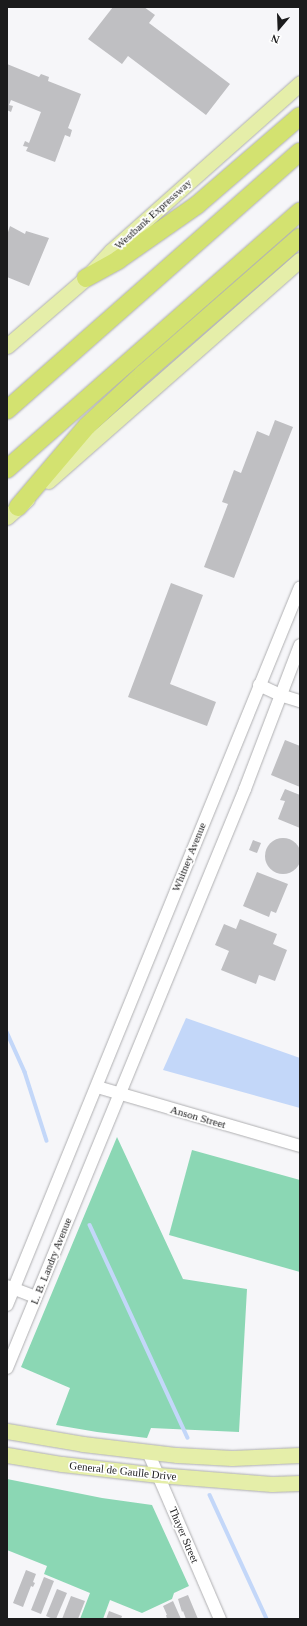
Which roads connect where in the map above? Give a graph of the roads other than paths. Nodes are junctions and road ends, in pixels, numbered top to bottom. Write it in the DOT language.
graph roads {
  1 [pos="300,83"];
  2 [pos="300,116"];
  3 [pos="300,152"];
  4 [pos="300,212"];
  5 [pos="300,237"];
  6 [pos="300,260"];
  7 [pos="86,278"];
  8 [pos="7,346"];
  9 [pos="7,410"];
  10 [pos="7,469"];
  11 [pos="13,512"];
  12 [pos="300,587"];
  13 [pos="300,645"];
  14 [pos="259,685"];
  15 [pos="280,695"];
  16 [pos="300,701"];
  17 [pos="97,1087"];
  18 [pos="119,1094"];
  19 [pos="300,1146"];
  20 [pos="10,1288"];
  21 [pos="36,1297"];
  22 [pos="7,1305"];
  23 [pos="7,1368"];
  24 [pos="7,1431"];
  25 [pos="148,1452"];
  26 [pos="7,1455"];
  27 [pos="300,1455"];
  28 [pos="158,1475"];
  29 [pos="300,1483"];
  30 [pos="220,1619"];
  1 -- 7 [label="main road, Westbank Expressway"];
  2 -- 7 [label="highway"];
  3 -- 9 [label="highway"];
  4 -- 10 [label="highway"];
  5 -- 11 [label="highway"];
  6 -- 11 [label="main road"];
  7 -- 8 [label="main road, Westbank Expressway"];
  12 -- 14 [label="street, Whitney Avenue"];
  13 -- 15 [label="street"];
  14 -- 15 [label="street"];
  14 -- 17 [label="street, Whitney Avenue"];
  15 -- 16 [label="street"];
  15 -- 18 [label="street"];
  17 -- 18 [label="street, Anson Street"];
  17 -- 20 [label="street, Whitney Avenue"];
  18 -- 19 [label="street, Anson Street"];
  18 -- 21 [label="street, L. B. Landry Avenue"];
  20 -- 21 [label="street"];
  20 -- 22 [label="street"];
  21 -- 23 [label="street, L. B. Landry Avenue"];
  24 -- 25 [label="main road, General de Gaulle Drive"];
  25 -- 27 [label="main road, General de Gaulle Drive"];
  25 -- 28 [label="street, Thayer Street"];
  26 -- 28 [label="main road, General de Gaulle Drive"];
  28 -- 29 [label="main road, General de Gaulle Drive"];
  28 -- 30 [label="street, Thayer Street"];
}
